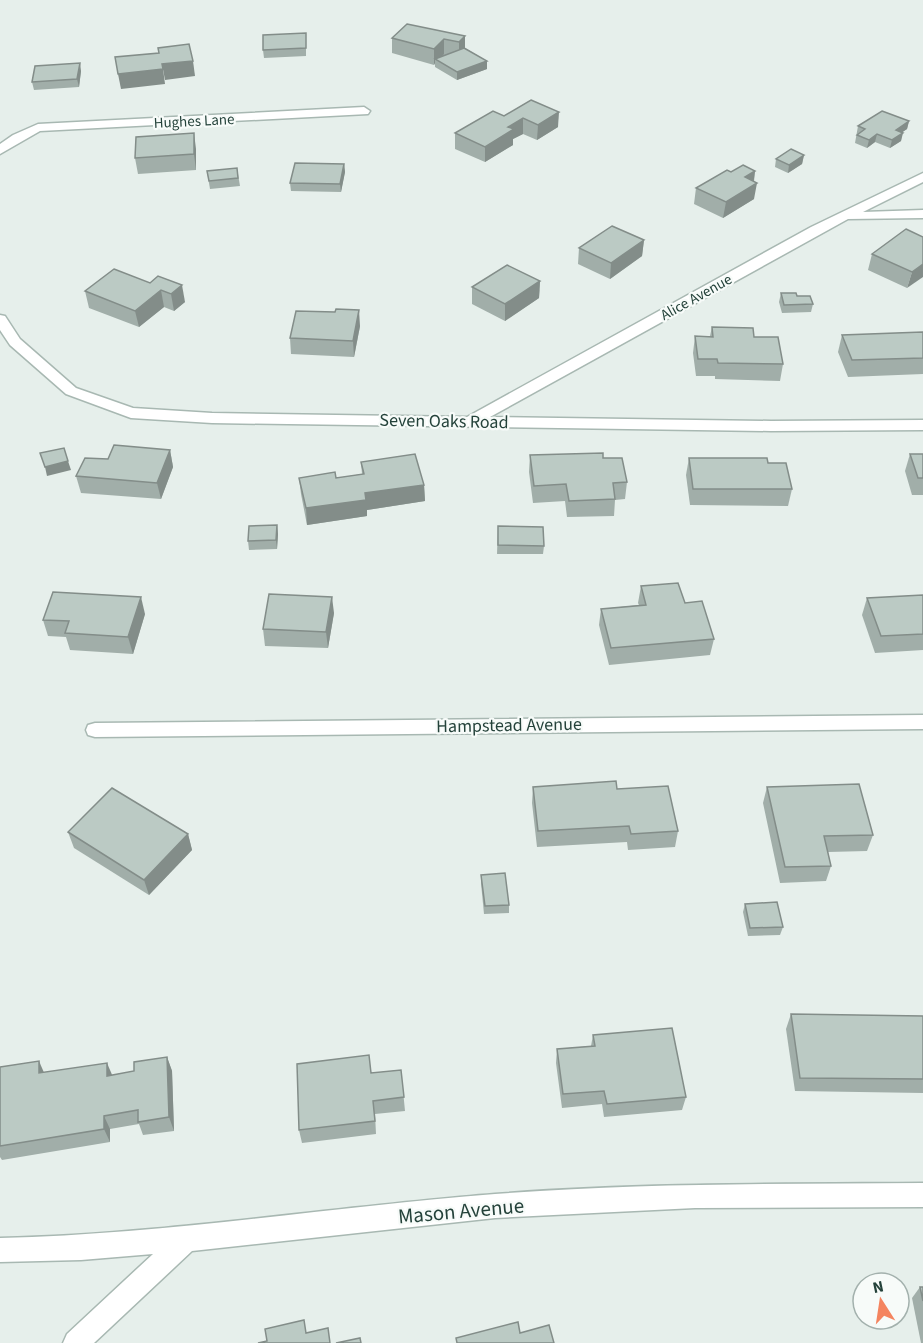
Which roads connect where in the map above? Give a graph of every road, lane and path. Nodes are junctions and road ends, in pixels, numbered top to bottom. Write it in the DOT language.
graph roads {
  1 [pos="364,111"];
  2 [pos="0,150"];
  3 [pos="923,177"];
  4 [pos="923,213"];
  5 [pos="844,216"];
  6 [pos="0,319"];
  7 [pos="471,421"];
  8 [pos="923,425"];
  9 [pos="923,722"];
  10 [pos="95,730"];
  11 [pos="923,1195"];
  12 [pos="187,1239"];
  13 [pos="0,1250"];
  14 [pos="76,1343"];
  1 -- 2 [label="street, Hughes Lane"];
  3 -- 5 [label="street, Alice Avenue"];
  4 -- 5 [label="street"];
  5 -- 7 [label="street, Alice Avenue"];
  6 -- 7 [label="street, Seven Oaks Road"];
  7 -- 8 [label="street, Seven Oaks Road"];
  9 -- 10 [label="street, Hampstead Avenue"];
  11 -- 12 [label="street, Mason Avenue"];
  12 -- 13 [label="street, Mason Avenue"];
  12 -- 14 [label="street"];
}
